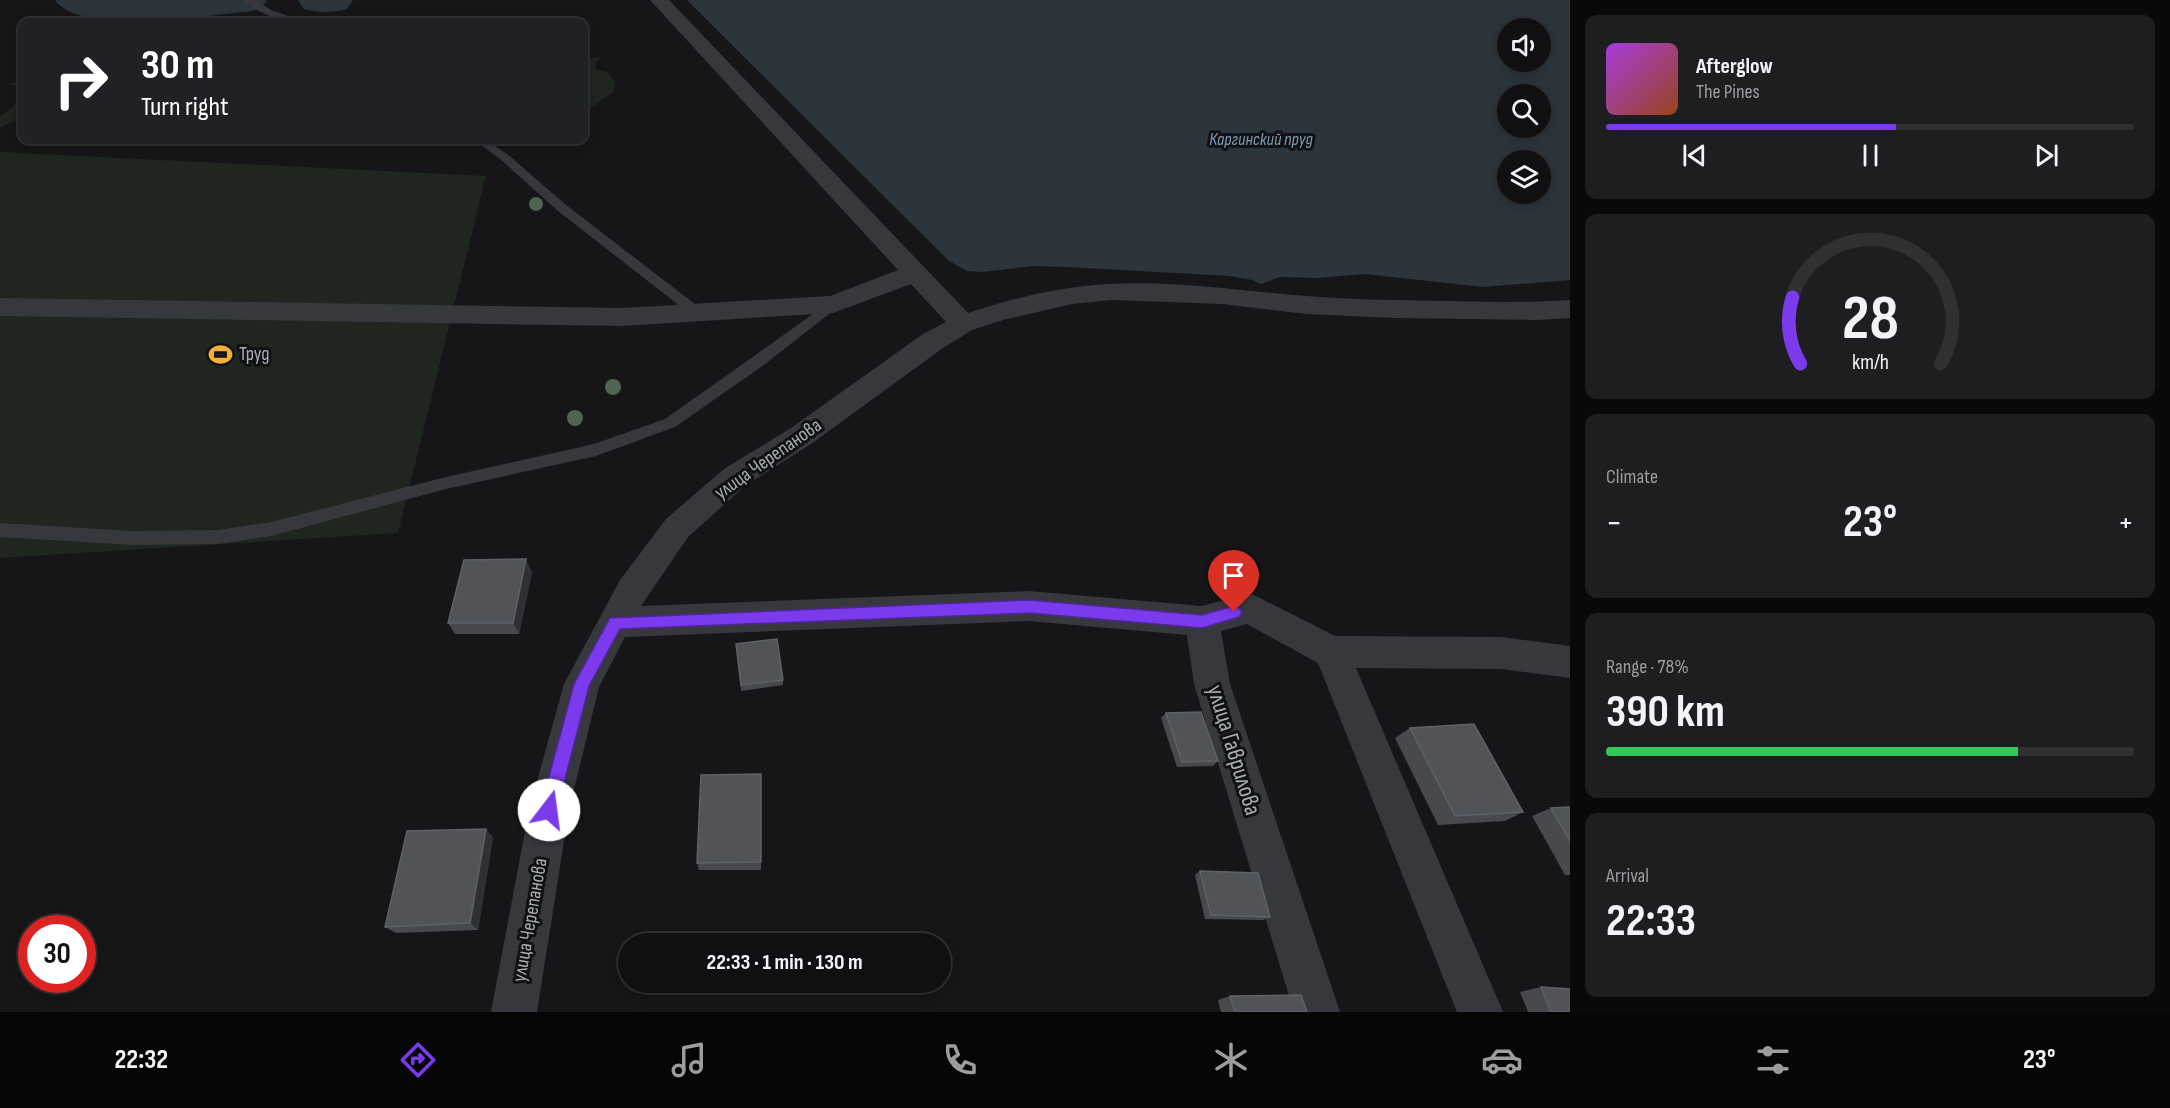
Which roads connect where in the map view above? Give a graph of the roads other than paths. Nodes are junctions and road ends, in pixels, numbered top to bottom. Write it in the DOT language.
graph roads {
  1 [pos="248,0"];
  2 [pos="659,0"];
  3 [pos="287,18"];
  4 [pos="485,144"];
  5 [pos="916,273"];
  6 [pos="832,304"];
  7 [pos="0,307"];
  8 [pos="1570,309"];
  9 [pos="699,314"];
  10 [pos="963,324"];
  11 [pos="0,530"];
  12 [pos="1202,621"];
  13 [pos="615,622"];
  14 [pos="1331,652"];
  15 [pos="1570,662"];
  16 [pos="514,1012"];
  17 [pos="1317,1012"];
  18 [pos="1480,1012"];
  1 -- 3 [label="lane"];
  2 -- 5 [label="street"];
  4 -- 9 [label="lane"];
  5 -- 6 [label="street"];
  5 -- 10 [label="street"];
  6 -- 9 [label="street"];
  6 -- 11 [label="lane"];
  7 -- 9 [label="street"];
  8 -- 10 [label="street, улица Черепанова"];
  10 -- 13 [label="street, улица Черепанова"];
  12 -- 13 [label="street"];
  12 -- 14 [label="street"];
  12 -- 17 [label="street, улица Гаврилова"];
  13 -- 16 [label="street, улица Черепанова"];
  14 -- 15 [label="street"];
  14 -- 18 [label="street"];
}
